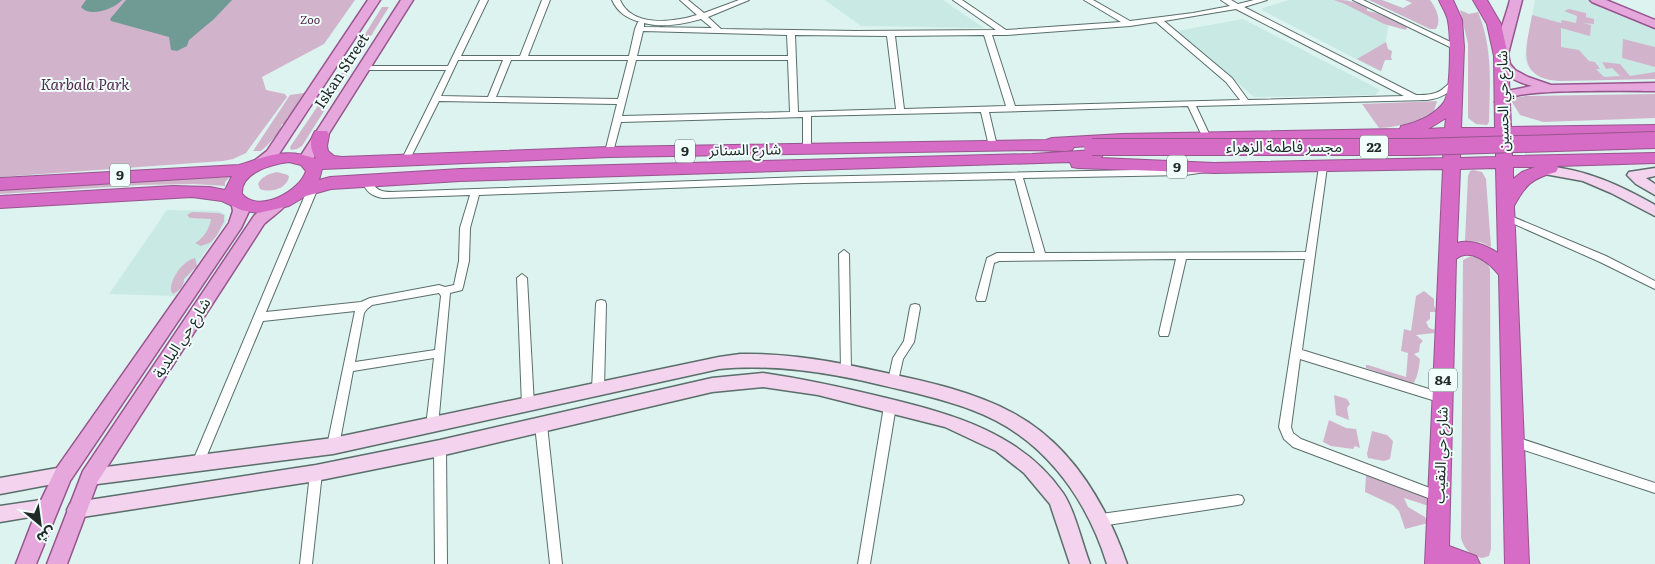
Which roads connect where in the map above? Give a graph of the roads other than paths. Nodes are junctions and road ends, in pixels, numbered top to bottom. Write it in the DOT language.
graph roads {
  1 [pos="374,0"];
  2 [pos="407,0"];
  3 [pos="484,0"];
  4 [pos="546,0"];
  5 [pos="616,0"];
  6 [pos="684,0"];
  7 [pos="745,0"];
  8 [pos="957,0"];
  9 [pos="1088,0"];
  10 [pos="1225,0"];
  11 [pos="1263,0"];
  12 [pos="1357,0"];
  13 [pos="1446,0"];
  14 [pos="1480,0"];
  15 [pos="1516,0"];
  16 [pos="1606,1"];
  17 [pos="1238,7"];
  18 [pos="703,16"];
  19 [pos="1655,20"];
  20 [pos="1159,21"];
  21 [pos="1130,24"];
  22 [pos="1655,24"];
  23 [pos="640,25"];
  24 [pos="719,31"];
  25 [pos="791,33"];
  26 [pos="1006,33"];
  27 [pos="988,34"];
  28 [pos="890,35"];
  29 [pos="1457,47"];
  30 [pos="1501,56"];
  31 [pos="455,58"];
  32 [pos="508,58"];
  33 [pos="523,58"];
  34 [pos="632,58"];
  35 [pos="792,58"];
  36 [pos="365,68"];
  37 [pos="450,68"];
  38 [pos="1655,87"];
  39 [pos="1455,88"];
  40 [pos="1564,88"];
  41 [pos="436,98"];
  42 [pos="1415,98"];
  43 [pos="491,99"];
  44 [pos="621,102"];
  45 [pos="1246,102"];
  46 [pos="1502,102"];
  47 [pos="1191,104"];
  48 [pos="1012,108"];
  49 [pos="984,109"];
  50 [pos="900,112"];
  51 [pos="794,115"];
  52 [pos="806,115"];
  53 [pos="617,119"];
  54 [pos="1655,130"];
  55 [pos="1569,133"];
  56 [pos="1503,134"];
  57 [pos="321,135"];
  58 [pos="1363,135"];
  59 [pos="1207,138"];
  60 [pos="1655,140"];
  61 [pos="993,146"];
  62 [pos="1655,148"];
  63 [pos="1452,149"];
  64 [pos="1093,151"];
  65 [pos="609,152"];
  66 [pos="1030,152"];
  67 [pos="506,157"];
  68 [pos="466,158"];
  69 [pos="1655,158"];
  70 [pos="406,159"];
  71 [pos="308,161"];
  72 [pos="1589,161"];
  73 [pos="343,163"];
  74 [pos="1504,163"];
  75 [pos="804,164"];
  76 [pos="256,165"];
  77 [pos="1406,165"];
  78 [pos="1383,166"];
  79 [pos="1323,167"];
  80 [pos="1214,168"];
  81 [pos="1544,170"];
  82 [pos="499,173"];
  83 [pos="1648,173"];
  84 [pos="460,175"];
  85 [pos="1018,175"];
  86 [pos="570,179"];
  87 [pos="367,181"];
  88 [pos="0,184"];
  89 [pos="307,190"];
  90 [pos="1655,190"];
  91 [pos="476,191"];
  92 [pos="1450,196"];
  93 [pos="238,201"];
  94 [pos="0,202"];
  95 [pos="280,203"];
  96 [pos="1651,207"];
  97 [pos="1506,211"];
  98 [pos="844,254"];
  99 [pos="1310,255"];
  100 [pos="1182,256"];
  101 [pos="1041,257"];
  102 [pos="1447,257"];
  103 [pos="1508,274"];
  104 [pos="522,278"];
  105 [pos="1655,285"];
  106 [pos="445,291"];
  107 [pos="981,298"];
  108 [pos="601,304"];
  109 [pos="363,306"];
  110 [pos="915,308"];
  111 [pos="259,316"];
  112 [pos="1164,333"];
  113 [pos="181,340"];
  114 [pos="155,341"];
  115 [pos="440,353"];
  116 [pos="1296,353"];
  117 [pos="142,359"];
  118 [pos="168,359"];
  119 [pos="349,367"];
  120 [pos="846,371"];
  121 [pos="893,381"];
  122 [pos="598,389"];
  123 [pos="1442,398"];
  124 [pos="528,405"];
  125 [pos="890,406"];
  126 [pos="541,425"];
  127 [pos="432,426"];
  128 [pos="1513,441"];
  129 [pos="332,446"];
  130 [pos="440,448"];
  131 [pos="198,463"];
  132 [pos="316,473"];
  133 [pos="63,475"];
  134 [pos="90,477"];
  135 [pos="0,486"];
  136 [pos="1655,488"];
  137 [pos="1439,497"];
  138 [pos="1238,500"];
  139 [pos="48,507"];
  140 [pos="76,510"];
  141 [pos="0,514"];
  142 [pos="1100,520"];
  143 [pos="1437,558"];
  144 [pos="26,564"];
  145 [pos="57,564"];
  146 [pos="306,564"];
  147 [pos="441,564"];
  148 [pos="556,564"];
  149 [pos="864,564"];
  150 [pos="1080,564"];
  151 [pos="1117,564"];
  152 [pos="1468,564"];
  153 [pos="1517,564"];
  1 -- 76 [label="main road"];
  2 -- 36 [label="main road, Iskan Street"];
  3 -- 31 [label="street"];
  4 -- 33 [label="street"];
  5 -- 23 [label="street"];
  6 -- 18 [label="street"];
  7 -- 18 [label="street"];
  8 -- 26 [label="street"];
  9 -- 21 [label="street"];
  10 -- 17 [label="street"];
  11 -- 17 [label="street"];
  12 -- 29 [label="street"];
  13 -- 14 [label="highway"];
  13 -- 29 [label="highway"];
  14 -- 30 [label="highway"];
  15 -- 30 [label="main road, شارع حي الحسين"];
  16 -- 19 [label="main road"];
  16 -- 22 [label="main road"];
  17 -- 20 [label="street"];
  17 -- 42 [label="street"];
  18 -- 23 [label="street"];
  18 -- 24 [label="street"];
  20 -- 21 [label="street"];
  20 -- 45 [label="street"];
  21 -- 26 [label="street"];
  23 -- 24 [label="street"];
  23 -- 34 [label="street"];
  24 -- 25 [label="street"];
  25 -- 28 [label="street"];
  25 -- 35 [label="street"];
  26 -- 27 [label="street"];
  27 -- 28 [label="street"];
  27 -- 48 [label="street"];
  28 -- 50 [label="street"];
  29 -- 39 [label="highway"];
  30 -- 40 [label="main road"];
  30 -- 46 [label="highway, شارع حي الحسين"];
  31 -- 32 [label="street"];
  31 -- 37 [label="street"];
  32 -- 33 [label="street"];
  32 -- 43 [label="street"];
  33 -- 34 [label="street"];
  34 -- 35 [label="street"];
  34 -- 44 [label="street"];
  35 -- 51 [label="street"];
  36 -- 37 [label="street"];
  36 -- 57 [label="main road, Iskan Street"];
  37 -- 41 [label="street"];
  38 -- 40 [label="main road"];
  39 -- 42 [label="street"];
  39 -- 58 [label="highway, 9"];
  39 -- 63 [label="highway"];
  40 -- 46 [label="main road"];
  41 -- 43 [label="street"];
  41 -- 70 [label="street"];
  42 -- 45 [label="street"];
  43 -- 44 [label="street"];
  44 -- 53 [label="street"];
  45 -- 47 [label="street"];
  46 -- 55 [label="highway"];
  46 -- 56 [label="highway, شارع حي الحسين"];
  47 -- 48 [label="street"];
  47 -- 59 [label="street"];
  48 -- 49 [label="street"];
  49 -- 50 [label="street"];
  49 -- 61 [label="street"];
  50 -- 52 [label="street"];
  51 -- 52 [label="street"];
  51 -- 53 [label="street"];
  52 -- 75 [label="street"];
  53 -- 65 [label="street"];
  54 -- 55 [label="highway"];
  55 -- 56 [label="highway"];
  55 -- 72 [label="highway"];
  56 -- 63 [label="highway"];
  56 -- 74 [label="highway, شارع حي الحسين"];
  57 -- 71 [label="main road, Iskan Street"];
  57 -- 73 [label="highway"];
  58 -- 59 [label="highway, 9"];
  58 -- 63 [label="highway"];
  58 -- 78 [label="highway"];
  59 -- 66 [label="highway, 9"];
  60 -- 64 [label="highway, مجسر فاطمة الزهراء / 22, bridge"];
  61 -- 66 [label="highway, شارع السناتر / 9"];
  61 -- 75 [label="highway, شارع السناتر / 9"];
  62 -- 64 [label="highway, مجسر فاطمة الزهراء / 22"];
  63 -- 74 [label="highway, 9"];
  63 -- 77 [label="highway, 9"];
  63 -- 92 [label="highway, 84"];
  64 -- 66 [label="highway, شارع السناتر / 22"];
  65 -- 67 [label="highway, شارع السناتر / 9"];
  65 -- 75 [label="highway, شارع السناتر / 9"];
  66 -- 75 [label="highway, شارع السناتر / 9"];
  66 -- 80 [label="highway, 9"];
  67 -- 68 [label="highway, شارع السناتر / 9"];
  67 -- 82 [label="highway"];
  68 -- 70 [label="highway, شارع السناتر / 9"];
  68 -- 84 [label="highway"];
  69 -- 72 [label="highway"];
  70 -- 73 [label="highway, شارع السناتر / 9"];
  71 -- 73 [label="highway, شارع السناتر / 9"];
  71 -- 76 [label="highway, 9"];
  71 -- 89 [label="highway"];
  72 -- 74 [label="highway"];
  72 -- 81 [label="highway"];
  74 -- 97 [label="highway, شارع حي الحسين"];
  75 -- 85 [label="street"];
  75 -- 86 [label="highway, شارع السناتر / 9"];
  76 -- 88 [label="highway, 9"];
  76 -- 93 [label="highway, 9"];
  77 -- 78 [label="highway, 9"];
  77 -- 92 [label="highway"];
  78 -- 79 [label="highway, 9"];
  79 -- 80 [label="highway, 9"];
  79 -- 99 [label="street"];
  80 -- 85 [label="street"];
  81 -- 96 [label="main road"];
  81 -- 97 [label="highway"];
  82 -- 84 [label="highway, شارع السناتر / 9"];
  82 -- 86 [label="highway, شارع السناتر / 9"];
  83 -- 90 [label="main road"];
  84 -- 87 [label="highway, شارع السناتر / 9"];
  85 -- 101 [label="street"];
  86 -- 91 [label="street"];
  87 -- 89 [label="highway, شارع السناتر / 9"];
  87 -- 91 [label="street"];
  89 -- 95 [label="highway, 9"];
  89 -- 111 [label="street"];
  91 -- 106 [label="street"];
  92 -- 102 [label="highway, شارع حي النقيب / 84"];
  93 -- 94 [label="highway, 9"];
  93 -- 95 [label="highway, 9"];
  93 -- 114 [label="main road, شارع حي البلدية"];
  95 -- 113 [label="main road, شارع حي البلدية"];
  97 -- 103 [label="highway"];
  97 -- 105 [label="street"];
  98 -- 120 [label="street"];
  99 -- 100 [label="street"];
  99 -- 116 [label="street"];
  100 -- 101 [label="street"];
  100 -- 112 [label="street"];
  101 -- 107 [label="street"];
  102 -- 103 [label="highway"];
  102 -- 123 [label="highway, شارع حي النقيب / 84"];
  103 -- 128 [label="highway"];
  104 -- 124 [label="street"];
  106 -- 109 [label="street"];
  106 -- 115 [label="street"];
  108 -- 122 [label="street"];
  109 -- 111 [label="street"];
  109 -- 119 [label="street"];
  110 -- 121 [label="street"];
  111 -- 131 [label="street"];
  113 -- 114 [label="main road"];
  113 -- 118 [label="main road, شارع حي البلدية"];
  114 -- 117 [label="main road, شارع حي البلدية"];
  115 -- 119 [label="street"];
  115 -- 127 [label="street"];
  116 -- 123 [label="street"];
  116 -- 137 [label="street"];
  117 -- 118 [label="main road"];
  117 -- 133 [label="main road, شارع حي البلدية"];
  118 -- 134 [label="main road, شارع حي البلدية"];
  119 -- 129 [label="street"];
  120 -- 121 [label="main road"];
  120 -- 122 [label="main road"];
  121 -- 142 [label="main road"];
  122 -- 124 [label="main road"];
  123 -- 137 [label="highway, شارع حي النقيب / 84"];
  124 -- 127 [label="main road"];
  125 -- 126 [label="main road"];
  125 -- 149 [label="street"];
  125 -- 150 [label="main road"];
  126 -- 130 [label="main road"];
  126 -- 148 [label="street"];
  127 -- 129 [label="main road"];
  128 -- 136 [label="street"];
  128 -- 153 [label="highway"];
  129 -- 131 [label="main road"];
  130 -- 132 [label="main road"];
  130 -- 147 [label="street"];
  131 -- 134 [label="main road"];
  132 -- 140 [label="main road"];
  132 -- 146 [label="street"];
  133 -- 135 [label="main road"];
  133 -- 139 [label="main road, شارع حي البلدية"];
  134 -- 140 [label="main road, شارع حي البلدية"];
  137 -- 143 [label="highway, شارع حي النقيب / 84"];
  138 -- 142 [label="street"];
  139 -- 141 [label="main road"];
  139 -- 144 [label="main road"];
  140 -- 145 [label="main road"];
  142 -- 151 [label="main road"];
  143 -- 152 [label="highway"];
}
